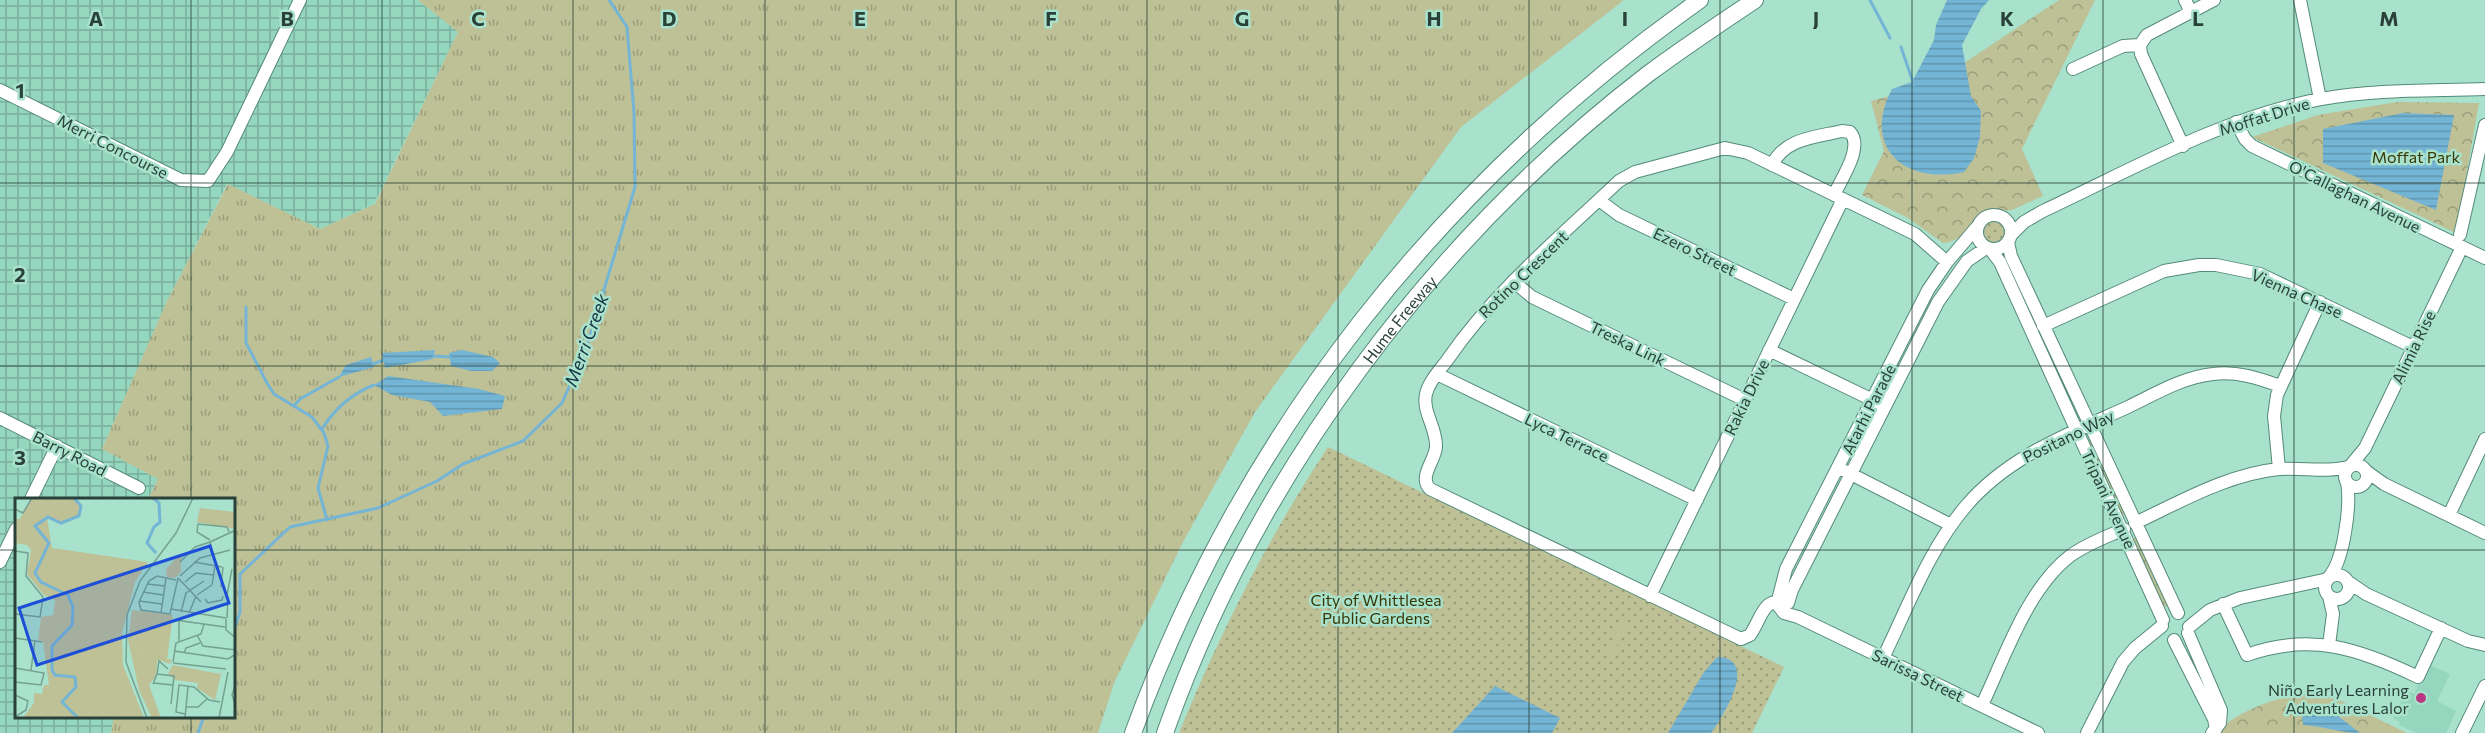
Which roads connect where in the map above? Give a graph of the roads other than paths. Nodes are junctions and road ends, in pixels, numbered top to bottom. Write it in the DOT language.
graph roads {
  1 [pos="300,0"];
  2 [pos="1700,0"];
  3 [pos="1755,0"];
  4 [pos="2185,0"];
  5 [pos="2214,0"];
  6 [pos="2300,0"];
  7 [pos="2191,12"];
  8 [pos="2140,45"];
  9 [pos="2073,69"];
  10 [pos="0,90"];
  11 [pos="2485,91"];
  12 [pos="2320,99"];
  13 [pos="2236,122"];
  14 [pos="2485,125"];
  15 [pos="2183,146"];
  16 [pos="1772,165"];
  17 [pos="1838,197"];
  18 [pos="1599,200"];
  19 [pos="2043,211"];
  20 [pos="2003,217"];
  21 [pos="1976,228"];
  22 [pos="2009,238"];
  23 [pos="2461,241"];
  24 [pos="1988,249"];
  25 [pos="2485,258"];
  26 [pos="1947,262"];
  27 [pos="1514,281"];
  28 [pos="1794,299"];
  29 [pos="2320,302"];
  30 [pos="2043,326"];
  31 [pos="2413,347"];
  32 [pos="1770,350"];
  33 [pos="1437,375"];
  34 [pos="2280,386"];
  35 [pos="1872,399"];
  36 [pos="1745,400"];
  37 [pos="1885,406"];
  38 [pos="0,418"];
  39 [pos="2083,427"];
  40 [pos="2485,440"];
  41 [pos="57,446"];
  42 [pos="2365,448"];
  43 [pos="2349,466"];
  44 [pos="1838,468"];
  45 [pos="2279,469"];
  46 [pos="2328,470"];
  47 [pos="2366,470"];
  48 [pos="1851,474"];
  49 [pos="2346,481"];
  50 [pos="2384,484"];
  51 [pos="2362,485"];
  52 [pos="139,488"];
  53 [pos="31,498"];
  54 [pos="1696,500"];
  55 [pos="2348,503"];
  56 [pos="2449,515"];
  57 [pos="1951,525"];
  58 [pos="2129,526"];
  59 [pos="15,531"];
  60 [pos="2485,533"];
  61 [pos="2340,556"];
  62 [pos="0,562"];
  63 [pos="2328,579"];
  64 [pos="2347,580"];
  65 [pos="2307,586"];
  66 [pos="2366,594"];
  67 [pos="1650,596"];
  68 [pos="2335,596"];
  69 [pos="1781,604"];
  70 [pos="2223,604"];
  71 [pos="2210,610"];
  72 [pos="2181,614"];
  73 [pos="2441,628"];
  74 [pos="2189,630"];
  75 [pos="2166,631"];
  76 [pos="2468,641"];
  77 [pos="2330,645"];
  78 [pos="2485,645"];
  79 [pos="2485,657"];
  80 [pos="1884,658"];
  81 [pos="2485,686"];
  82 [pos="1982,705"];
  83 [pos="2214,731"];
  84 [pos="1133,733"];
  85 [pos="1165,733"];
  86 [pos="2038,733"];
  87 [pos="2088,733"];
  88 [pos="2462,733"];
  1 -- 10 [label="street, Merri Concourse"];
  2 -- 84 [label="highway, Hume Freeway"];
  3 -- 85 [label="highway, Hume Freeway"];
  4 -- 7 [label="street"];
  5 -- 7 [label="street"];
  6 -- 12 [label="street"];
  7 -- 8 [label="street"];
  8 -- 9 [label="street"];
  8 -- 15 [label="street"];
  11 -- 12 [label="street, Moffat Drive"];
  12 -- 13 [label="street, Moffat Drive"];
  13 -- 15 [label="street, Moffat Drive"];
  13 -- 23 [label="street, O'Callaghan Avenue"];
  14 -- 23 [label="street, Alimia Rise"];
  15 -- 19 [label="street, Moffat Drive"];
  16 -- 17 [label="street, Rotino Crescent"];
  16 -- 17 [label="street, Rakia Drive"];
  16 -- 18 [label="street, Rotino Crescent"];
  17 -- 26 [label="street, Rotino Crescent"];
  17 -- 28 [label="street, Rakia Drive"];
  18 -- 27 [label="street, Rotino Crescent"];
  18 -- 28 [label="street, Ezero Street"];
  19 -- 20 [label="street, Moffat Drive"];
  19 -- 22 [label="street, Moffat Drive"];
  20 -- 21 [label="street"];
  20 -- 22 [label="street"];
  21 -- 24 [label="street"];
  21 -- 26 [label="street, Atarhi Parade"];
  22 -- 24 [label="street"];
  22 -- 30 [label="street, Tripani Avenue"];
  23 -- 25 [label="street, O'Callaghan Avenue"];
  23 -- 31 [label="street, Alimia Rise"];
  24 -- 37 [label="street, Atarhi Parade"];
  24 -- 39 [label="street, Tripani Avenue"];
  26 -- 35 [label="street, Atarhi Parade"];
  27 -- 33 [label="street, Rotino Crescent"];
  27 -- 36 [label="street, Treska Link"];
  28 -- 32 [label="street, Rakia Drive"];
  29 -- 30 [label="street, Vienna Chase"];
  29 -- 31 [label="street, Vienna Chase"];
  29 -- 34 [label="street"];
  30 -- 39 [label="street, Tripani Avenue"];
  31 -- 42 [label="street, Alimia Rise"];
  32 -- 35 [label="street"];
  32 -- 36 [label="street, Rakia Drive"];
  33 -- 54 [label="street, Lyca Terrace"];
  33 -- 67 [label="street, Rotino Crescent"];
  34 -- 39 [label="street, Positano Way"];
  34 -- 45 [label="street"];
  35 -- 37 [label="street"];
  35 -- 44 [label="street, Atarhi Parade"];
  36 -- 54 [label="street, Rakia Drive"];
  37 -- 48 [label="street, Atarhi Parade"];
  38 -- 41 [label="street, Barry Road"];
  39 -- 57 [label="street, Positano Way"];
  39 -- 58 [label="street, Tripani Avenue"];
  40 -- 56 [label="street"];
  41 -- 52 [label="street, Barry Road"];
  41 -- 53 [label="street"];
  42 -- 43 [label="street, Alimia Rise"];
  42 -- 47 [label="street, Alimia Rise"];
  43 -- 46 [label="street"];
  43 -- 47 [label="street"];
  43 -- 49 [label="street"];
  44 -- 48 [label="street"];
  44 -- 69 [label="street, Atarhi Parade"];
  45 -- 46 [label="street"];
  45 -- 58 [label="street"];
  46 -- 49 [label="street"];
  47 -- 50 [label="street"];
  47 -- 51 [label="street"];
  48 -- 57 [label="street"];
  48 -- 69 [label="street, Atarhi Parade"];
  49 -- 51 [label="street"];
  49 -- 55 [label="street"];
  50 -- 51 [label="street"];
  50 -- 56 [label="street"];
  51 -- 55 [label="street"];
  54 -- 67 [label="street, Rakia Drive"];
  55 -- 61 [label="street"];
  56 -- 60 [label="street"];
  57 -- 80 [label="street, Positano Way"];
  58 -- 72 [label="street, Tripani Avenue"];
  58 -- 75 [label="street, Tripani Avenue"];
  58 -- 82 [label="street"];
  59 -- 62 [label="street"];
  61 -- 63 [label="street"];
  61 -- 64 [label="street"];
  63 -- 64 [label="street"];
  63 -- 65 [label="street"];
  63 -- 68 [label="street"];
  64 -- 66 [label="street"];
  64 -- 68 [label="street"];
  65 -- 68 [label="street"];
  65 -- 70 [label="street"];
  66 -- 68 [label="street"];
  66 -- 73 [label="street"];
  67 -- 69 [label="street, Rotino Crescent"];
  68 -- 77 [label="street"];
  69 -- 80 [label="street, Sarissa Street"];
  70 -- 71 [label="street"];
  70 -- 77 [label="street"];
  71 -- 72 [label="street"];
  71 -- 74 [label="street"];
  72 -- 74 [label="street, Tripani Avenue"];
  72 -- 75 [label="street"];
  73 -- 76 [label="street"];
  73 -- 77 [label="street"];
  74 -- 75 [label="street"];
  74 -- 83 [label="street, Tripani Avenue"];
  75 -- 83 [label="street, Tripani Avenue"];
  75 -- 87 [label="street"];
  76 -- 78 [label="street"];
  76 -- 79 [label="street"];
  80 -- 82 [label="street, Sarissa Street"];
  81 -- 88 [label="street"];
  82 -- 86 [label="street, Sarissa Street"];
}
